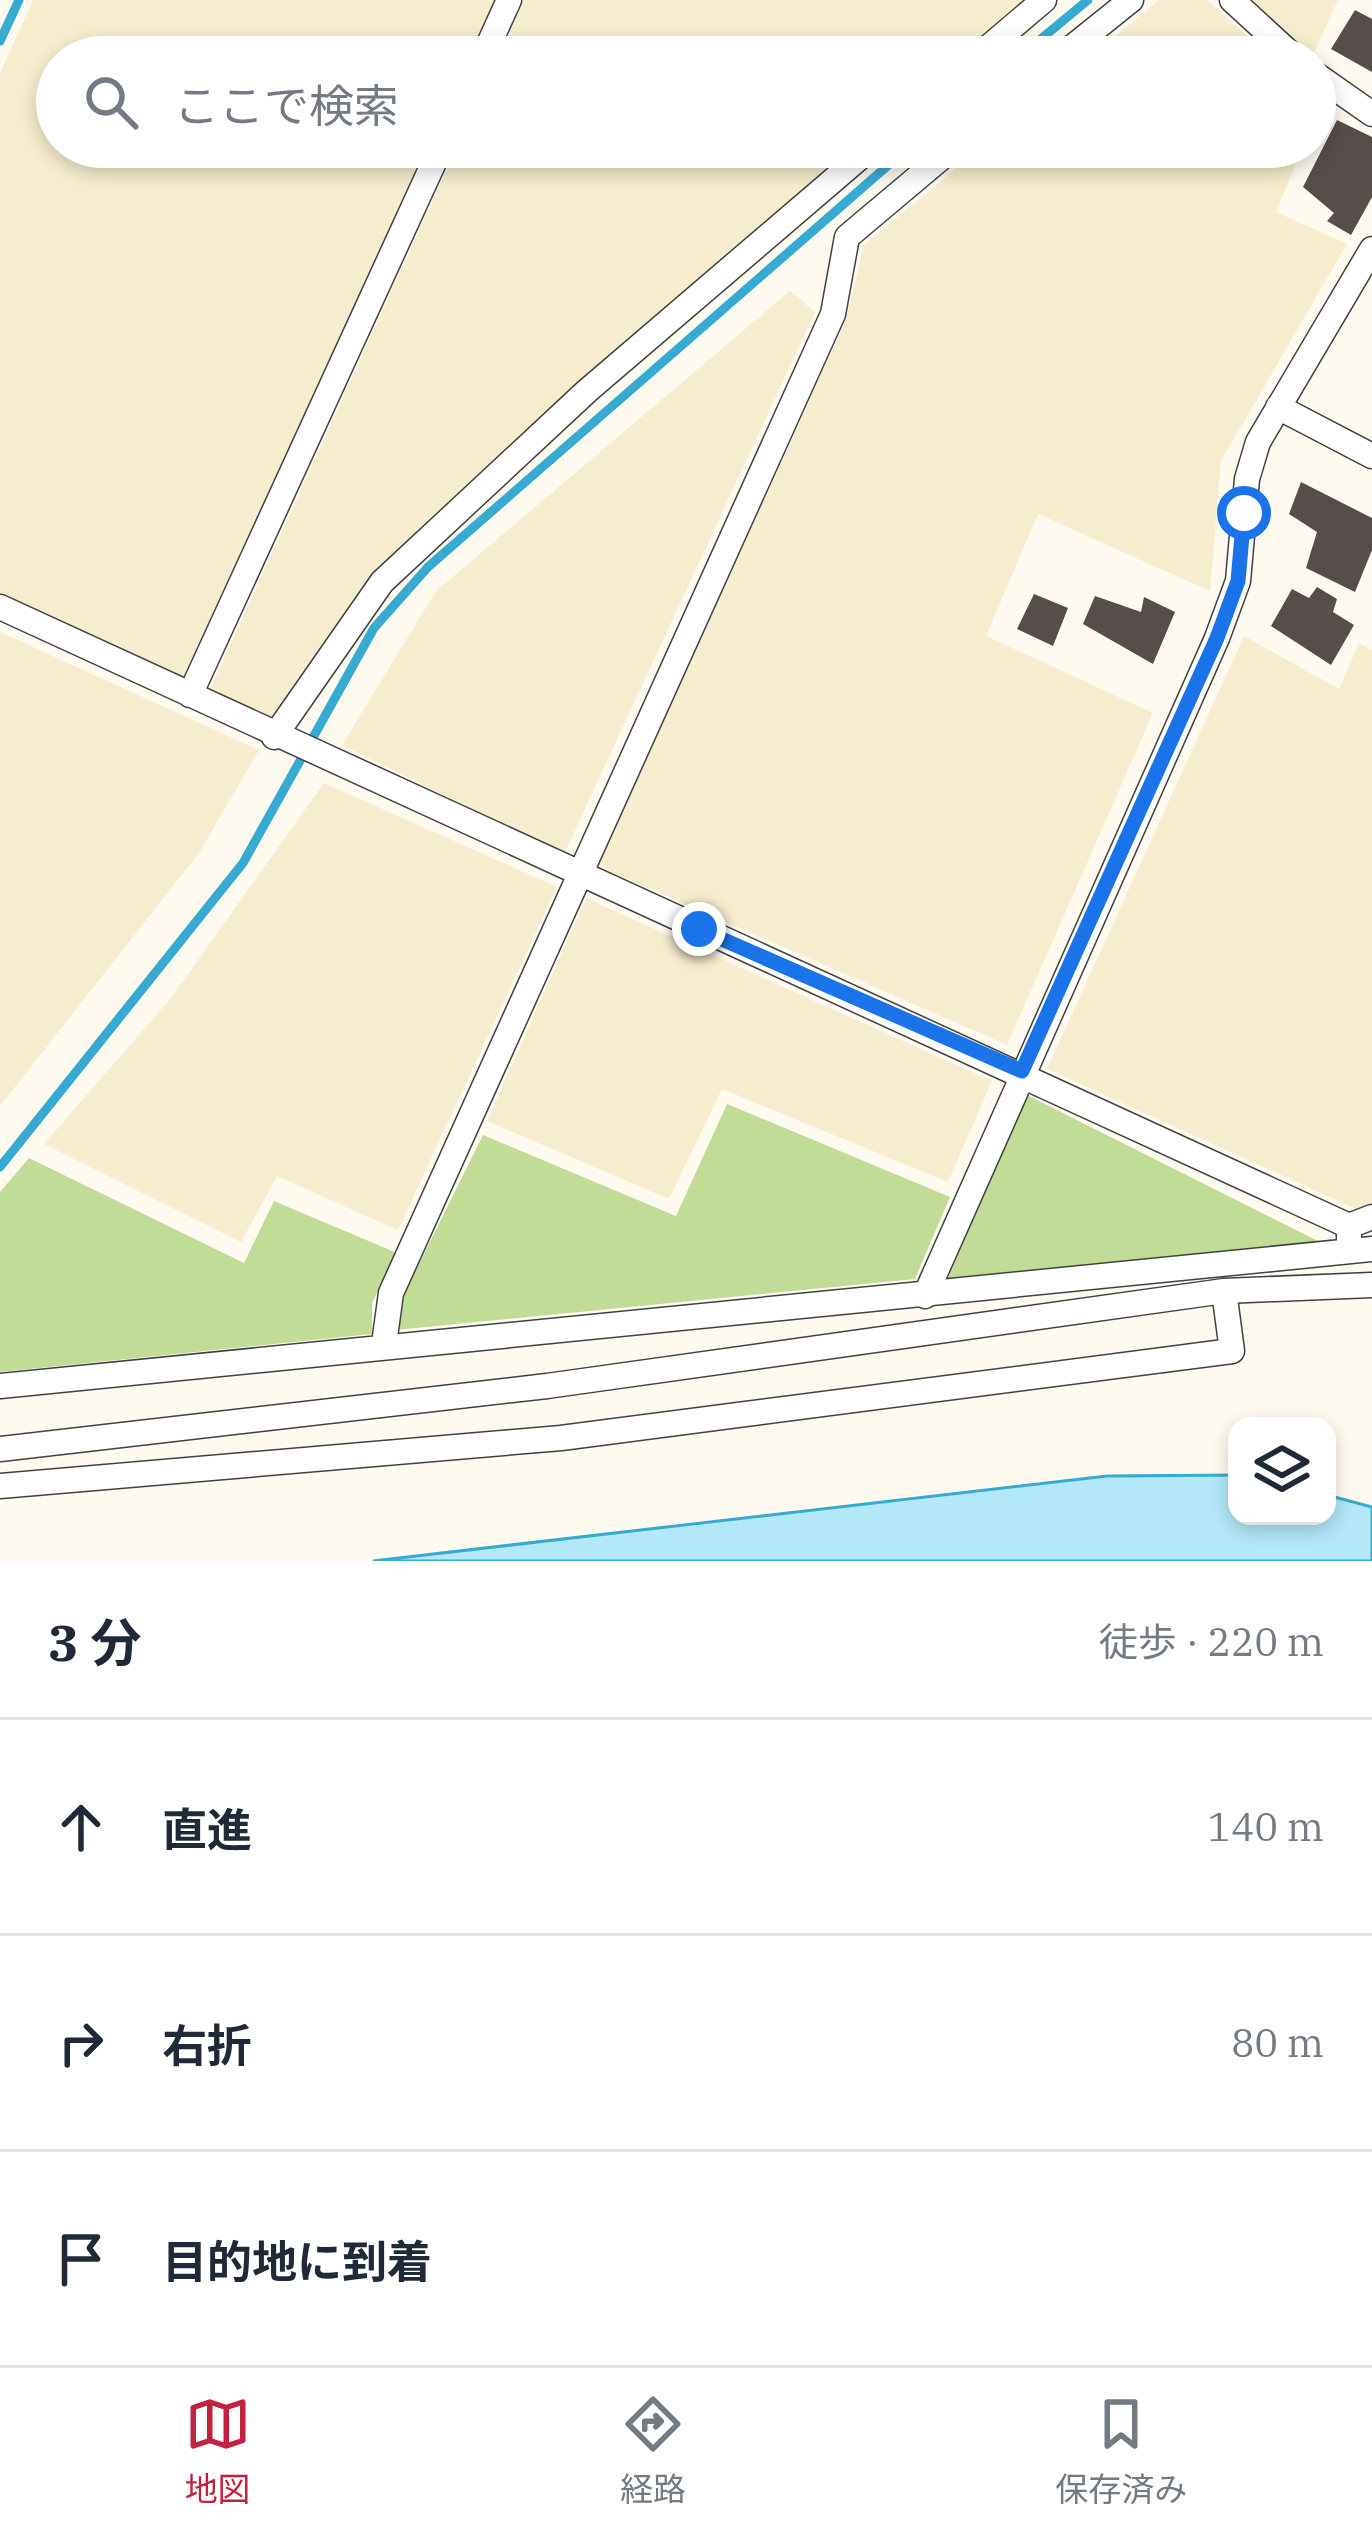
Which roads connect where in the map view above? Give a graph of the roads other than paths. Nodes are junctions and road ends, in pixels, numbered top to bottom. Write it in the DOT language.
graph roads {
  1 [pos="509,0"];
  2 [pos="1044,0"];
  3 [pos="1131,0"];
  4 [pos="1232,0"];
  5 [pos="493,36"];
  6 [pos="1002,36"];
  7 [pos="1086,36"];
  8 [pos="1271,36"];
  9 [pos="1336,89"];
  10 [pos="1372,114"];
  11 [pos="431,168"];
  12 [pos="847,168"];
  13 [pos="928,168"];
  14 [pos="1372,250"];
  15 [pos="1278,407"];
  16 [pos="1372,456"];
  17 [pos="0,607"];
  18 [pos="190,694"];
  19 [pos="274,737"];
  20 [pos="578,876"];
  21 [pos="1022,1071"];
  22 [pos="1360,1235"];
  23 [pos="1372,1285"];
  24 [pos="1224,1292"];
  25 [pos="925,1296"];
  26 [pos="384,1344"];
  27 [pos="0,1386"];
  28 [pos="0,1449"];
  29 [pos="0,1486"];
  1 -- 5 [label="street"];
  2 -- 6 [label="street"];
  3 -- 7 [label="street"];
  4 -- 8 [label="street"];
  9 -- 10 [label="street"];
  11 -- 18 [label="street"];
  12 -- 19 [label="street"];
  13 -- 20 [label="street"];
  14 -- 15 [label="street"];
  15 -- 16 [label="street"];
  15 -- 21 [label="street"];
  17 -- 18 [label="street"];
  18 -- 19 [label="street"];
  19 -- 20 [label="street"];
  20 -- 21 [label="street"];
  20 -- 26 [label="street"];
  21 -- 22 [label="street"];
  21 -- 25 [label="street"];
  22 -- 25 [label="street"];
  23 -- 24 [label="street"];
  24 -- 28 [label="street"];
  24 -- 29 [label="street"];
  25 -- 26 [label="street"];
  26 -- 27 [label="street"];
}
